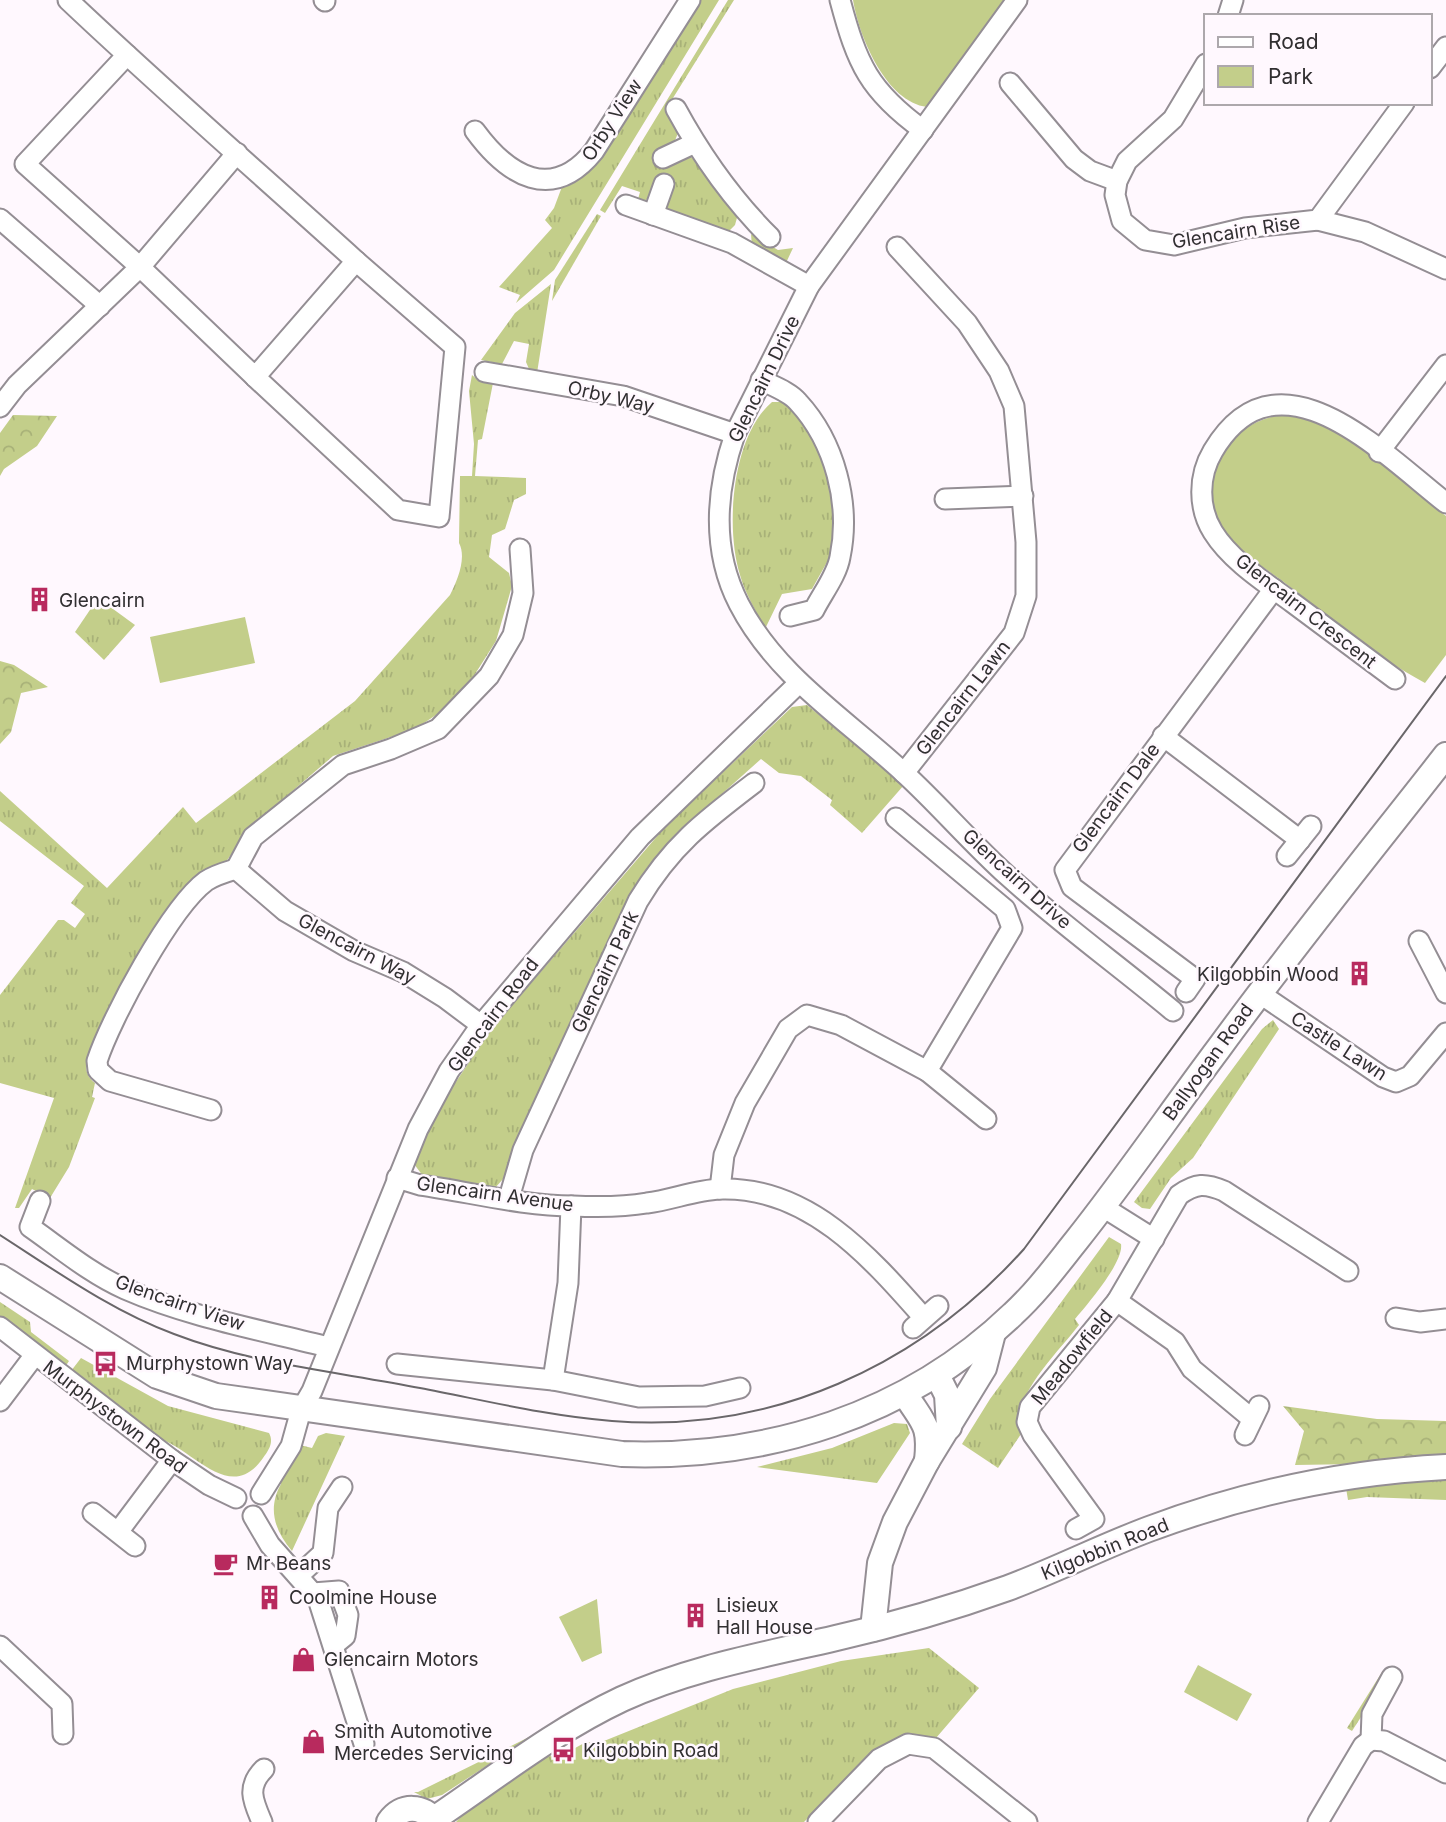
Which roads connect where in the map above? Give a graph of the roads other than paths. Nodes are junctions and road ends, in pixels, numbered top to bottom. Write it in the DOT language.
graph roads {
  1 [pos="68,0"];
  2 [pos="690,0"];
  3 [pos="840,0"];
  4 [pos="1017,0"];
  5 [pos="1446,47"];
  6 [pos="127,55"];
  7 [pos="1432,65"];
  8 [pos="1204,67"];
  9 [pos="1010,83"];
  10 [pos="1403,105"];
  11 [pos="676,109"];
  12 [pos="923,130"];
  13 [pos="475,131"];
  14 [pos="695,143"];
  15 [pos="237,153"];
  16 [pos="663,158"];
  17 [pos="1117,181"];
  18 [pos="664,184"];
  19 [pos="626,205"];
  20 [pos="653,215"];
  21 [pos="0,219"];
  22 [pos="1318,220"];
  23 [pos="753,221"];
  24 [pos="770,237"];
  25 [pos="733,243"];
  26 [pos="897,247"];
  27 [pos="356,261"];
  28 [pos="140,267"];
  29 [pos="1446,269"];
  30 [pos="809,286"];
  31 [pos="100,306"];
  32 [pos="1446,365"];
  33 [pos="485,372"];
  34 [pos="254,377"];
  35 [pos="761,380"];
  36 [pos="0,407"];
  37 [pos="735,435"];
  38 [pos="1379,452"];
  39 [pos="1023,496"];
  40 [pos="945,499"];
  41 [pos="1446,503"];
  42 [pos="520,549"];
  43 [pos="1274,589"];
  44 [pos="790,616"];
  45 [pos="1395,679"];
  46 [pos="799,683"];
  47 [pos="1163,736"];
  48 [pos="1446,755"];
  49 [pos="904,773"];
  50 [pos="754,783"];
  51 [pos="895,818"];
  52 [pos="1287,856"];
  53 [pos="236,869"];
  54 [pos="1419,941"];
  55 [pos="1191,986"];
  56 [pos="1259,993"];
  57 [pos="1446,993"];
  58 [pos="1173,1011"];
  59 [pos="481,1026"];
  60 [pos="1446,1033"];
  61 [pos="927,1071"];
  62 [pos="211,1110"];
  63 [pos="986,1119"];
  64 [pos="397,1178"];
  65 [pos="720,1189"];
  66 [pos="509,1198"];
  67 [pos="40,1201"];
  68 [pos="571,1206"];
  69 [pos="1103,1207"];
  70 [pos="1154,1239"];
  71 [pos="1348,1271"];
  72 [pos="0,1277"];
  73 [pos="1117,1301"];
  74 [pos="925,1317"];
  75 [pos="1396,1318"];
  76 [pos="1446,1319"];
  77 [pos="0,1327"];
  78 [pos="993,1333"];
  79 [pos="328,1347"];
  80 [pos="34,1356"];
  81 [pos="397,1364"];
  82 [pos="937,1375"];
  83 [pos="552,1380"];
  84 [pos="740,1388"];
  85 [pos="905,1394"];
  86 [pos="0,1401"];
  87 [pos="302,1410"];
  88 [pos="1252,1420"];
  89 [pos="949,1427"];
  90 [pos="172,1460"];
  91 [pos="927,1461"];
  92 [pos="1446,1467"];
  93 [pos="342,1487"];
  94 [pos="261,1494"];
  95 [pos="236,1498"];
  96 [pos="93,1513"];
  97 [pos="253,1516"];
  98 [pos="1076,1529"];
  99 [pos="118,1532"];
  100 [pos="135,1546"];
  101 [pos="298,1576"];
  102 [pos="873,1629"];
  103 [pos="0,1646"];
  104 [pos="1392,1677"];
  105 [pos="63,1734"];
  106 [pos="1371,1740"];
  107 [pos="364,1744"];
  108 [pos="264,1769"];
  109 [pos="1446,1773"];
  110 [pos="435,1820"];
  111 [pos="262,1822"];
  112 [pos="389,1822"];
  113 [pos="818,1822"];
  114 [pos="1027,1822"];
  115 [pos="1318,1822"];
  1 -- 6 [label="street"];
  2 -- 13 [label="street, Orby View"];
  3 -- 12 [label="street"];
  4 -- 12 [label="street, Glencairn Drive"];
  5 -- 7 [label="street"];
  6 -- 15 [label="street"];
  6 -- 28 [label="street"];
  8 -- 17 [label="street"];
  9 -- 17 [label="street"];
  10 -- 22 [label="street, Glencairn Rise"];
  11 -- 14 [label="street"];
  12 -- 30 [label="street, Glencairn Drive"];
  14 -- 16 [label="street"];
  14 -- 23 [label="street"];
  15 -- 27 [label="street"];
  15 -- 28 [label="street"];
  17 -- 22 [label="street, Glencairn Rise"];
  18 -- 20 [label="street"];
  19 -- 20 [label="street"];
  20 -- 25 [label="street"];
  21 -- 31 [label="street"];
  22 -- 29 [label="street"];
  23 -- 24 [label="street"];
  23 -- 25 [label="street"];
  25 -- 30 [label="street"];
  26 -- 39 [label="street, Glencairn Lawn"];
  27 -- 34 [label="street"];
  27 -- 34 [label="street"];
  28 -- 31 [label="street"];
  28 -- 34 [label="street"];
  30 -- 35 [label="street, Glencairn Drive"];
  31 -- 36 [label="street"];
  32 -- 38 [label="street"];
  33 -- 37 [label="street, Orby Way"];
  35 -- 37 [label="street, Glencairn Drive"];
  35 -- 44 [label="street"];
  37 -- 46 [label="street, Glencairn Drive"];
  38 -- 41 [label="street, Glencairn Crescent"];
  38 -- 43 [label="street, Glencairn Crescent"];
  39 -- 40 [label="street"];
  39 -- 49 [label="street, Glencairn Lawn"];
  42 -- 53 [label="street"];
  43 -- 45 [label="street, Glencairn Crescent"];
  43 -- 47 [label="street, Glencairn Dale"];
  46 -- 49 [label="street, Glencairn Drive"];
  46 -- 59 [label="street, Glencairn Road"];
  47 -- 52 [label="street"];
  47 -- 55 [label="street, Glencairn Dale"];
  48 -- 56 [label="street, Ballyogan Road"];
  49 -- 58 [label="street, Glencairn Drive"];
  50 -- 66 [label="street, Glencairn Park"];
  51 -- 61 [label="street"];
  53 -- 59 [label="street, Glencairn Way"];
  53 -- 62 [label="street"];
  54 -- 57 [label="street"];
  56 -- 60 [label="street, Castle Lawn"];
  56 -- 69 [label="street, Ballyogan Road"];
  59 -- 64 [label="street, Glencairn Road"];
  61 -- 63 [label="street"];
  61 -- 65 [label="street"];
  64 -- 66 [label="street, Glencairn Avenue"];
  64 -- 79 [label="street, Glencairn Road"];
  65 -- 68 [label="street, Glencairn Avenue"];
  65 -- 74 [label="street, Glencairn Avenue"];
  66 -- 68 [label="street, Glencairn Avenue"];
  67 -- 79 [label="street, Glencairn View"];
  68 -- 83 [label="street"];
  69 -- 70 [label="street"];
  69 -- 78 [label="street, Ballyogan Road"];
  70 -- 71 [label="street, Meadowfield"];
  70 -- 73 [label="street, Meadowfield"];
  72 -- 87 [label="street"];
  73 -- 88 [label="street, Meadowfield"];
  73 -- 98 [label="street, Meadowfield"];
  75 -- 76 [label="street"];
  77 -- 80 [label="street, Murphystown Road"];
  78 -- 82 [label="street, Ballyogan Road"];
  78 -- 89 [label="street"];
  79 -- 87 [label="street, Glencairn Road"];
  80 -- 86 [label="street"];
  80 -- 90 [label="street, Murphystown Road"];
  81 -- 83 [label="street"];
  82 -- 85 [label="street"];
  82 -- 89 [label="street"];
  83 -- 84 [label="street"];
  85 -- 87 [label="street"];
  85 -- 91 [label="street"];
  87 -- 94 [label="street, Glencairn Road"];
  89 -- 91 [label="street"];
  90 -- 95 [label="street, Murphystown Road"];
  90 -- 99 [label="street"];
  91 -- 102 [label="street"];
  92 -- 102 [label="street, Kilgobbin Road"];
  93 -- 101 [label="street"];
  94 -- 95 [label="street"];
  94 -- 97 [label="street"];
  95 -- 97 [label="street"];
  96 -- 99 [label="street"];
  97 -- 101 [label="street"];
  99 -- 100 [label="street"];
  101 -- 107 [label="street"];
  102 -- 110 [label="street, Kilgobbin Road"];
  103 -- 105 [label="street"];
  104 -- 106 [label="street"];
  106 -- 109 [label="street"];
  106 -- 115 [label="street"];
  108 -- 111 [label="street"];
  110 -- 112 [label="street"];
  113 -- 114 [label="street"];
}
